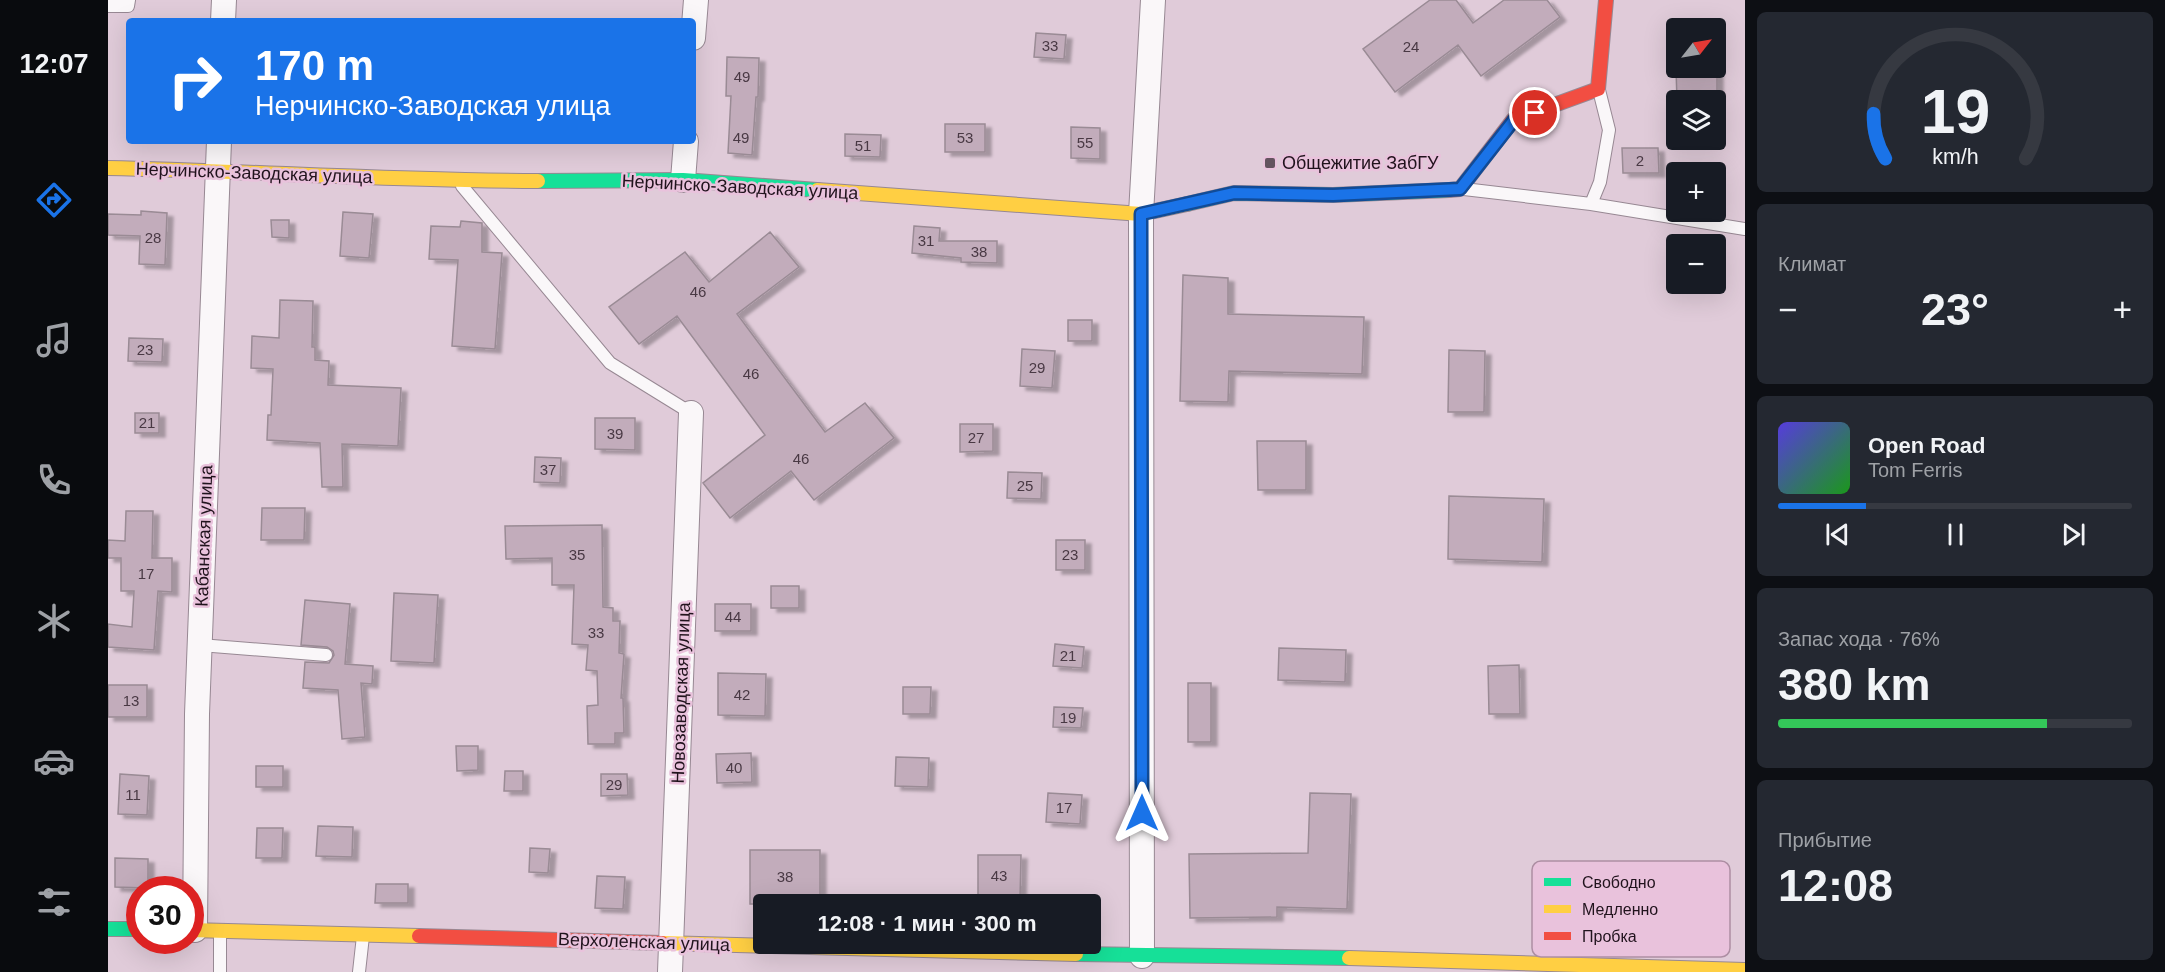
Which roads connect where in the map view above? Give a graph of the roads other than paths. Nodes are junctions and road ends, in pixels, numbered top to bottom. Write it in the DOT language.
graph roads {
  1 [pos="129,0"];
  2 [pos="224,0"];
  3 [pos="696,0"];
  4 [pos="1153,0"];
  5 [pos="1605,0"];
  6 [pos="108,6"];
  7 [pos="223,18"];
  8 [pos="695,18"];
  9 [pos="1598,89"];
  10 [pos="219,144"];
  11 [pos="686,144"];
  12 [pos="108,168"];
  13 [pos="218,170"];
  14 [pos="683,180"];
  15 [pos="459,181"];
  16 [pos="1460,189"];
  17 [pos="1591,204"];
  18 [pos="1141,214"];
  19 [pos="1745,229"];
  20 [pos="691,413"];
  21 [pos="200,645"];
  22 [pos="326,655"];
  23 [pos="194,876"];
  24 [pos="108,929"];
  25 [pos="126,929"];
  26 [pos="204,930"];
  27 [pos="220,931"];
  28 [pos="363,935"];
  29 [pos="671,943"];
  30 [pos="1142,956"];
  31 [pos="1364,965"];
  32 [pos="1745,970"];
  33 [pos="220,972"];
  34 [pos="359,972"];
  35 [pos="670,972"];
  1 -- 6 [label="lane"];
  2 -- 7 [label="street"];
  3 -- 8 [label="street"];
  4 -- 18 [label="street"];
  5 -- 9 [label="street"];
  9 -- 16 [label="street"];
  9 -- 17 [label="lane"];
  10 -- 13 [label="street, Кабанская улица"];
  11 -- 14 [label="street"];
  12 -- 13 [label="street, Нерчинско-Заводская улица"];
  13 -- 15 [label="street, Нерчинско-Заводская улица"];
  13 -- 21 [label="street, Кабанская улица"];
  14 -- 15 [label="street, Нерчинско-Заводская улица"];
  14 -- 18 [label="street, Нерчинско-Заводская улица"];
  15 -- 20 [label="lane"];
  16 -- 17 [label="lane"];
  16 -- 18 [label="street, Нерчинско-Заводская улица"];
  17 -- 19 [label="lane"];
  18 -- 30 [label="street"];
  20 -- 29 [label="street, Новозаводская улица"];
  21 -- 22 [label="lane"];
  21 -- 23 [label="street, Кабанская улица"];
  24 -- 25 [label="street"];
  26 -- 27 [label="street, Верхоленская улица"];
  27 -- 28 [label="street, Верхоленская улица"];
  27 -- 33 [label="lane"];
  28 -- 29 [label="street, Верхоленская улица"];
  28 -- 34 [label="lane"];
  29 -- 30 [label="street, Верхоленская улица"];
  29 -- 35 [label="street, Новозаводская улица"];
  30 -- 31 [label="street, Верхоленская улица"];
  31 -- 32 [label="street, Верхоленская улица"];
}
